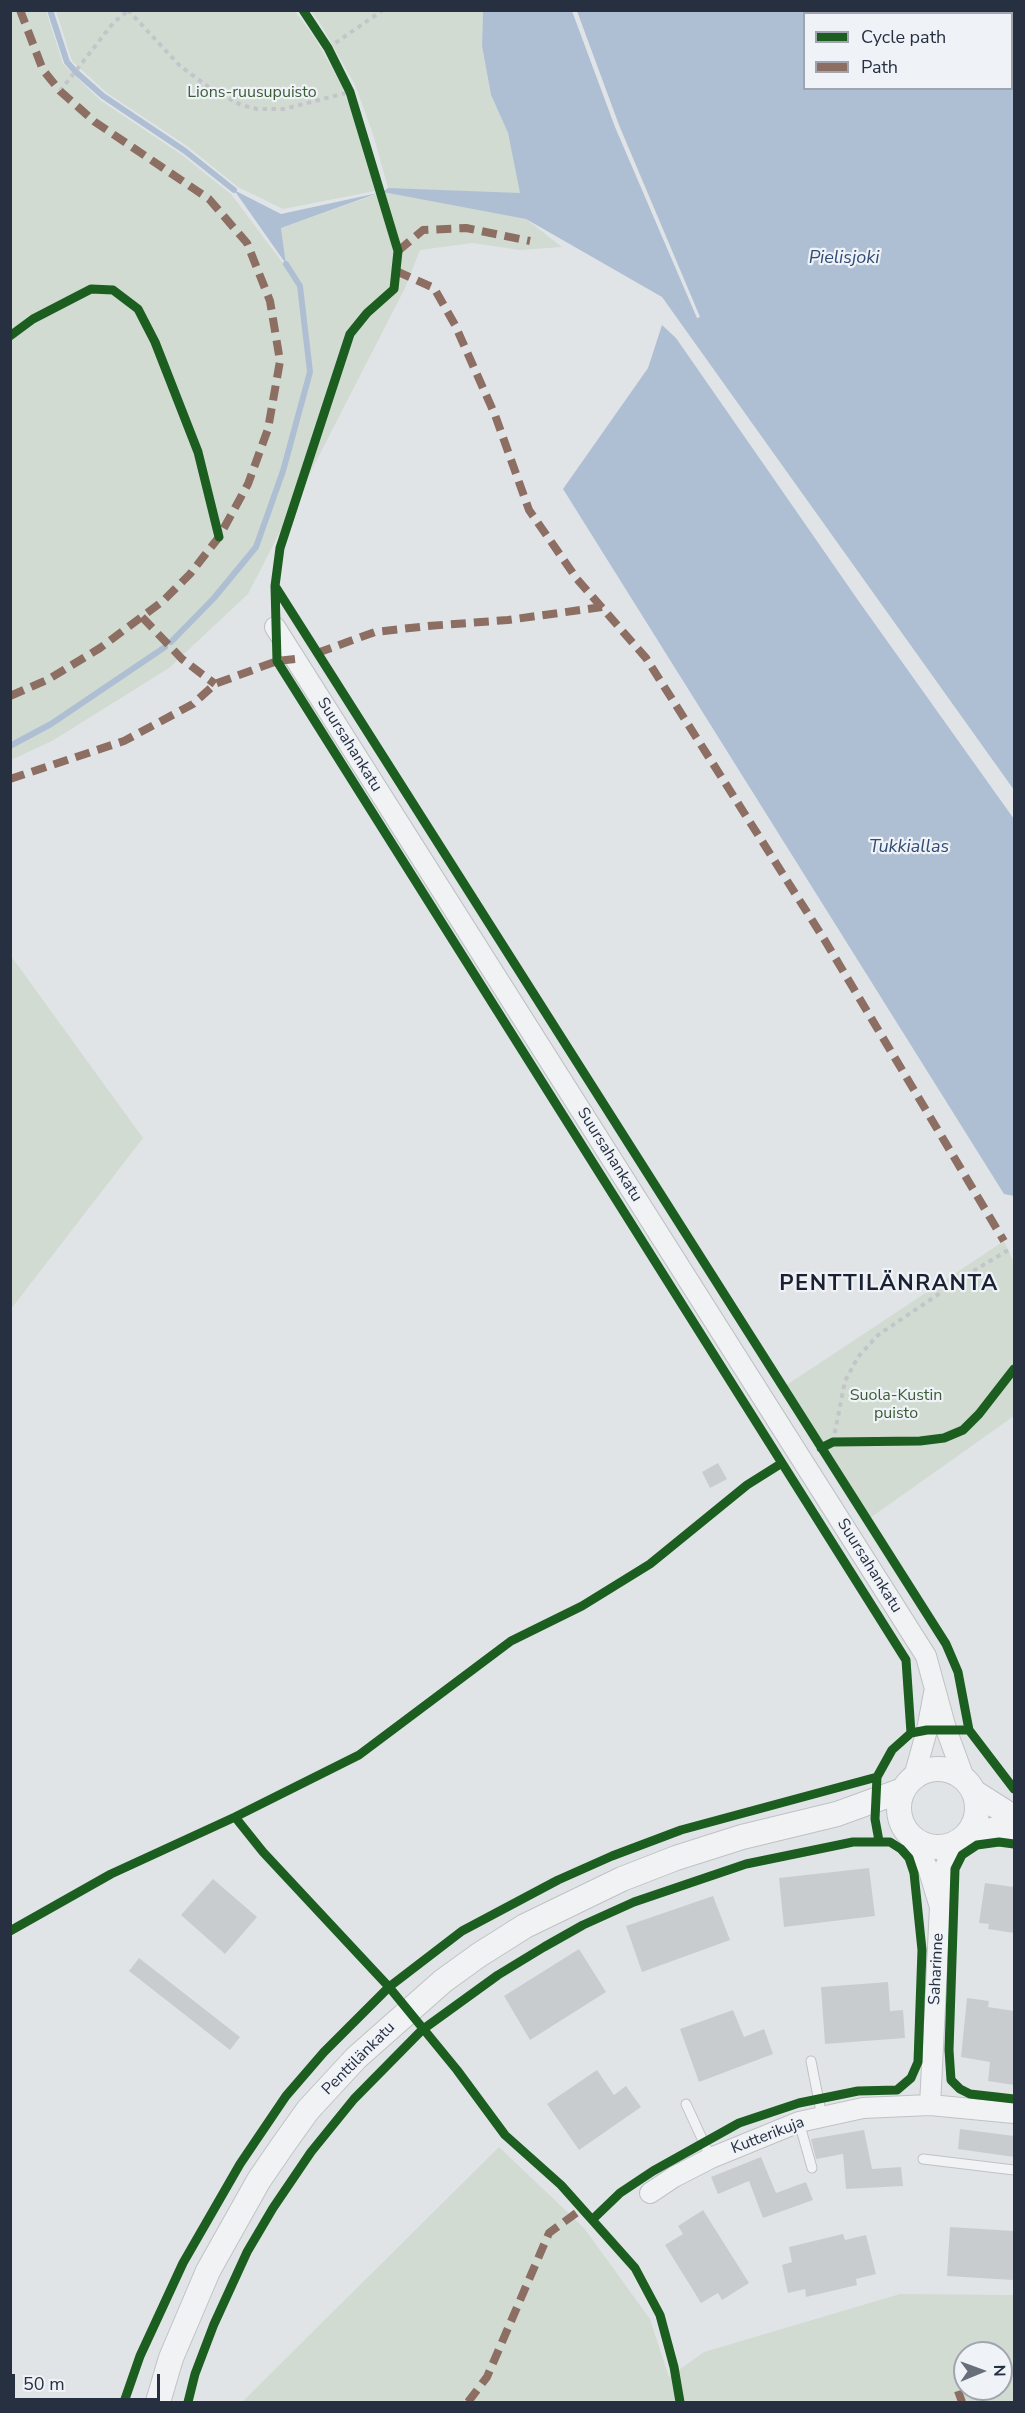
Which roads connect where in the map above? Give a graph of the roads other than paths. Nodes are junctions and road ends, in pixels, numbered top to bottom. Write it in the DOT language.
graph roads {
  1 [pos="275,627"];
  2 [pos="935,1687"];
  3 [pos="909,1783"];
  4 [pos="969,1785"];
  5 [pos="837,1814"];
  6 [pos="1014,1816"];
  7 [pos="1014,1828"];
  8 [pos="908,1831"];
  9 [pos="961,1839"];
  10 [pos="940,1906"];
  11 [pos="811,2061"];
  12 [pos="686,2104"];
  13 [pos="930,2105"];
  14 [pos="1014,2113"];
  15 [pos="822,2117"];
  16 [pos="799,2122"];
  17 [pos="711,2158"];
  18 [pos="923,2159"];
  19 [pos="813,2168"];
  20 [pos="1014,2170"];
  21 [pos="650,2193"];
  22 [pos="158,2403"];
  1 -- 2 [label="street, Suursahankatu"];
  2 -- 3 [label="street, Suursahankatu"];
  2 -- 4 [label="street, Suursahankatu"];
  3 -- 4 [label="street"];
  3 -- 5 [label="street, Penttilänkatu"];
  3 -- 8 [label="street"];
  4 -- 6 [label="street"];
  4 -- 9 [label="street"];
  5 -- 8 [label="street"];
  5 -- 22 [label="street, Penttilänkatu"];
  7 -- 9 [label="street"];
  8 -- 9 [label="street"];
  8 -- 10 [label="street, Saharinne"];
  9 -- 10 [label="street"];
  10 -- 13 [label="street, Saharinne"];
  11 -- 15 [label="lane"];
  12 -- 17 [label="lane"];
  13 -- 14 [label="street, Kutterikuja"];
  13 -- 15 [label="street, Kutterikuja"];
  15 -- 16 [label="street, Kutterikuja"];
  16 -- 17 [label="street, Kutterikuja"];
  16 -- 19 [label="lane"];
  17 -- 21 [label="street, Kutterikuja"];
  18 -- 20 [label="lane"];
}
